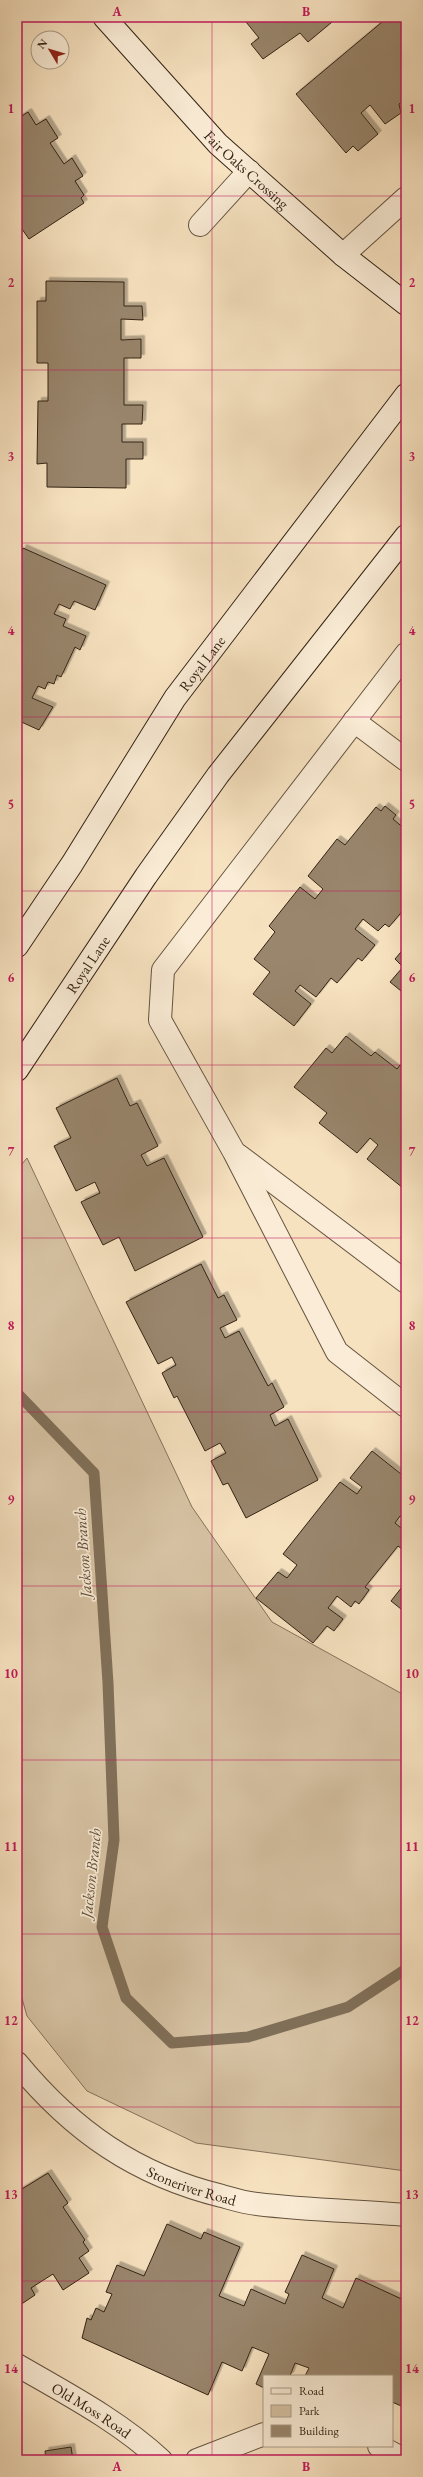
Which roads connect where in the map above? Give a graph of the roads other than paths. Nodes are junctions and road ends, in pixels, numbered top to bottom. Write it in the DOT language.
graph roads {
  1 [pos="109,19"];
  2 [pos="249,171"];
  3 [pos="406,198"];
  4 [pos="200,225"];
  5 [pos="343,254"];
  6 [pos="406,304"];
  7 [pos="406,395"];
  8 [pos="406,536"];
  9 [pos="406,654"];
  10 [pos="354,721"];
  11 [pos="406,760"];
  12 [pos="17,946"];
  13 [pos="17,1070"];
  14 [pos="234,1152"];
  15 [pos="406,1282"];
  16 [pos="406,1406"];
  17 [pos="17,2063"];
  18 [pos="406,2215"];
  19 [pos="17,2365"];
  20 [pos="263,2434"];
  21 [pos="161,2460"];
  22 [pos="197,2460"];
  1 -- 2 [label="main road, Fair Oaks Crossing"];
  2 -- 4 [label="main road"];
  2 -- 5 [label="main road, Fair Oaks Crossing"];
  3 -- 5 [label="main road"];
  5 -- 6 [label="main road, Fair Oaks Crossing"];
  7 -- 12 [label="main road, Royal Lane"];
  8 -- 13 [label="main road, Royal Lane"];
  9 -- 10 [label="main road"];
  10 -- 11 [label="main road"];
  10 -- 14 [label="main road"];
  14 -- 15 [label="main road"];
  14 -- 16 [label="main road"];
  17 -- 18 [label="main road, Stoneriver Road"];
  19 -- 21 [label="main road, Old Moss Road"];
  20 -- 22 [label="main road"];
}
